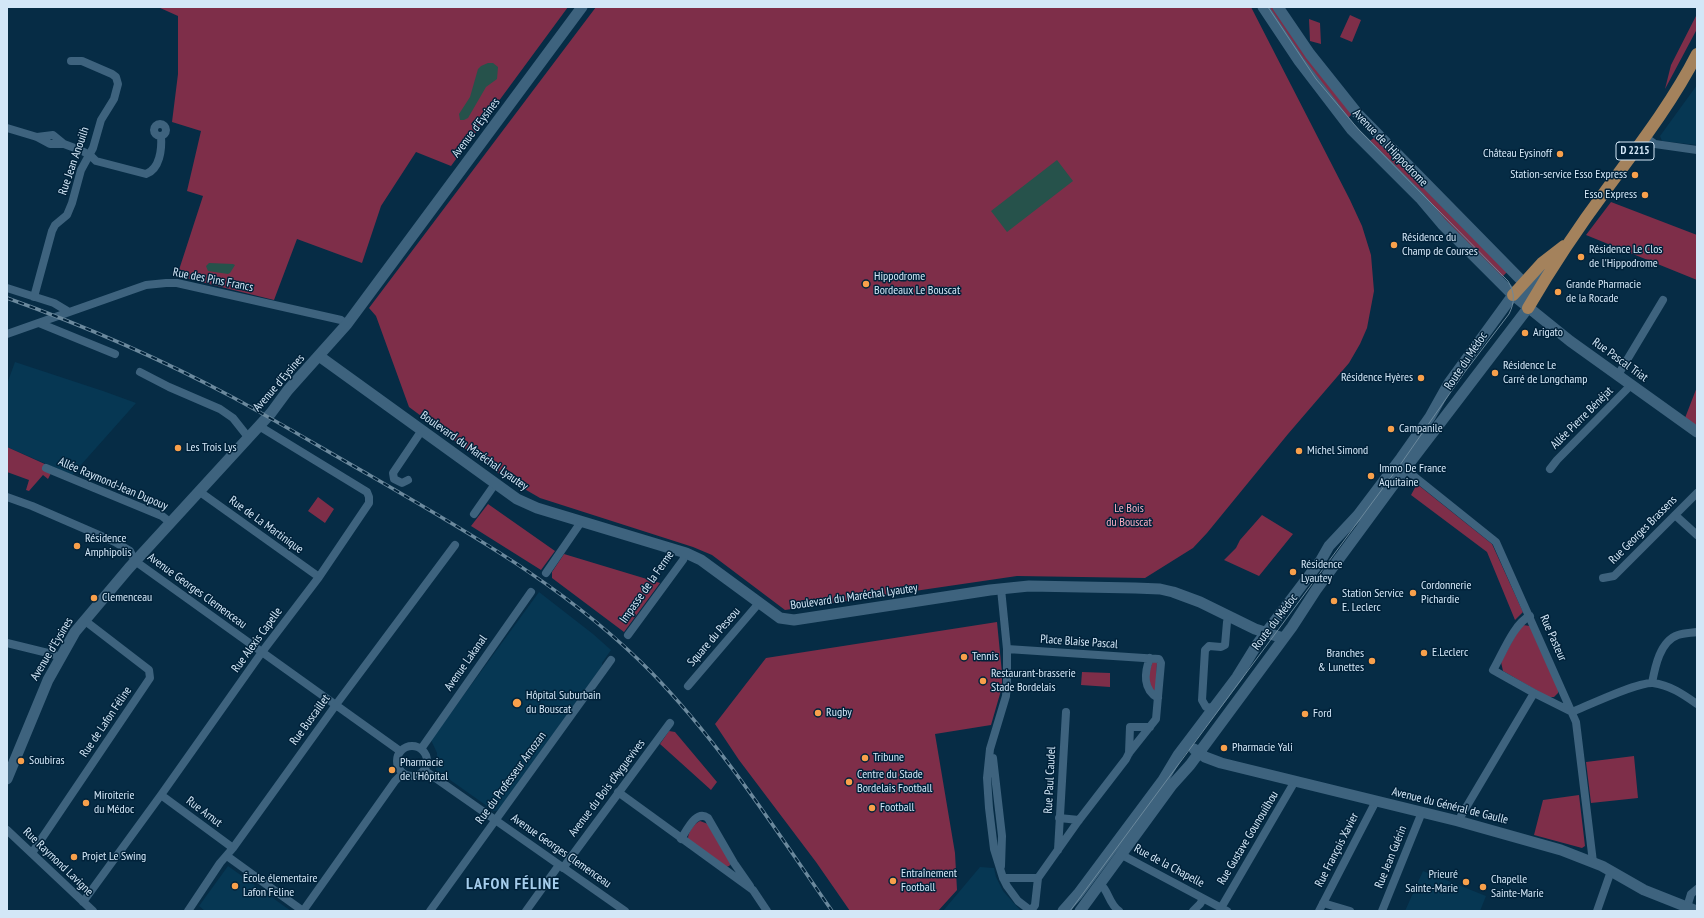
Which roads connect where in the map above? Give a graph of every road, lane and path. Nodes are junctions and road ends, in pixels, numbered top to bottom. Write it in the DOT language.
graph roads {
  1 [pos="582,7"];
  2 [pos="1263,7"];
  3 [pos="1278,7"];
  4 [pos="1697,54"];
  5 [pos="71,61"];
  6 [pos="1365,123"];
  7 [pos="7,128"];
  8 [pos="1356,134"];
  9 [pos="162,136"];
  10 [pos="1645,137"];
  11 [pos="1697,150"];
  12 [pos="90,155"];
  13 [pos="1567,245"];
  14 [pos="1551,256"];
  15 [pos="1523,282"];
  16 [pos="7,288"];
  17 [pos="1513,295"];
  18 [pos="34,297"];
  19 [pos="1663,300"];
  20 [pos="1528,308"];
  21 [pos="69,312"];
  22 [pos="39,323"];
  23 [pos="347,324"];
  24 [pos="7,334"];
  25 [pos="115,354"];
  26 [pos="319,356"];
  27 [pos="140,372"];
  28 [pos="1618,376"];
  29 [pos="1631,385"];
  30 [pos="259,426"];
  31 [pos="422,430"];
  32 [pos="1697,432"];
  33 [pos="248,437"];
  34 [pos="46,468"];
  35 [pos="1405,469"];
  36 [pos="1550,470"];
  37 [pos="408,480"];
  38 [pos="495,484"];
  39 [pos="200,492"];
  40 [pos="1697,493"];
  41 [pos="7,498"];
  42 [pos="474,514"];
  43 [pos="1675,515"];
  44 [pos="581,522"];
  45 [pos="171,523"];
  46 [pos="1697,535"];
  47 [pos="455,545"];
  48 [pos="686,553"];
  49 [pos="135,561"];
  50 [pos="546,573"];
  51 [pos="319,577"];
  52 [pos="1603,578"];
  53 [pos="1001,589"];
  54 [pos="531,592"];
  55 [pos="759,603"];
  56 [pos="1530,616"];
  57 [pos="1229,617"];
  58 [pos="84,620"];
  59 [pos="1697,632"];
  60 [pos="1266,633"];
  61 [pos="628,635"];
  62 [pos="1283,638"];
  63 [pos="7,643"];
  64 [pos="1007,649"];
  65 [pos="262,652"];
  66 [pos="60,657"];
  67 [pos="1150,658"];
  68 [pos="610,660"];
  69 [pos="1652,683"];
  70 [pos="688,686"];
  71 [pos="1534,693"];
  72 [pos="1158,698"];
  73 [pos="1697,704"];
  74 [pos="336,705"];
  75 [pos="1214,708"];
  76 [pos="1066,712"];
  77 [pos="1572,712"];
  78 [pos="670,723"];
  79 [pos="1150,727"];
  80 [pos="1187,744"];
  81 [pos="421,749"];
  82 [pos="400,752"];
  83 [pos="1199,752"];
  84 [pos="1129,754"];
  85 [pos="424,770"];
  86 [pos="403,773"];
  87 [pos="7,779"];
  88 [pos="1295,781"];
  89 [pos="618,792"];
  90 [pos="161,795"];
  91 [pos="1376,801"];
  92 [pos="1422,812"];
  93 [pos="1059,818"];
  94 [pos="496,820"];
  95 [pos="1079,820"];
  96 [pos="1458,821"];
  97 [pos="7,830"];
  98 [pos="681,839"];
  99 [pos="233,848"];
  100 [pos="1058,850"];
  101 [pos="32,854"];
  102 [pos="1120,854"];
  103 [pos="227,856"];
  104 [pos="1593,862"];
  105 [pos="561,866"];
  106 [pos="1611,871"];
  107 [pos="1003,878"];
  108 [pos="1038,878"];
  109 [pos="1099,883"];
  110 [pos="1697,889"];
  111 [pos="753,890"];
  112 [pos="1203,899"];
  113 [pos="83,902"];
  114 [pos="1323,903"];
  115 [pos="1224,909"];
  116 [pos="1692,909"];
  117 [pos="192,910"];
  118 [pos="93,911"];
  119 [pos="303,911"];
  120 [pos="430,911"];
  121 [pos="526,911"];
  122 [pos="625,911"];
  123 [pos="767,911"];
  124 [pos="1031,911"];
  125 [pos="1063,911"];
  126 [pos="1080,911"];
  127 [pos="1119,911"];
  128 [pos="1192,911"];
  129 [pos="1319,911"];
  130 [pos="1350,911"];
  131 [pos="1382,911"];
  132 [pos="1597,911"];
  1 -- 23 [label="street, Avenue d'Eysines"];
  2 -- 8 [label="street, Avenue de l'Hippodrome"];
  3 -- 6 [label="street, Avenue de l'Hippodrome"];
  4 -- 10 [label="main road, Route du Médoc / D 2215"];
  5 -- 12 [label="street, Rue Jean Anouilh"];
  6 -- 8 [label="street"];
  6 -- 15 [label="street, Avenue de l'Hippodrome"];
  7 -- 12 [label="street"];
  8 -- 17 [label="street, Avenue de l'Hippodrome"];
  9 -- 12 [label="street"];
  10 -- 11 [label="street"];
  10 -- 13 [label="main road, Route du Médoc / D 2215"];
  12 -- 18 [label="street, Rue Jean Anouilh"];
  13 -- 14 [label="main road, Route du Médoc / D 2215"];
  13 -- 20 [label="main road, Route du Médoc / D 2215"];
  14 -- 15 [label="main road, Route du Médoc / D 2215"];
  14 -- 20 [label="street"];
  15 -- 17 [label="main road, Route du Médoc / D 2215"];
  15 -- 20 [label="street"];
  16 -- 18 [label="street"];
  17 -- 20 [label="street, Avenue de l'Hippodrome"];
  17 -- 60 [label="street, Route du Médoc / D 2215"];
  18 -- 21 [label="street"];
  19 -- 28 [label="street"];
  20 -- 28 [label="street, Rue Pascal Triat"];
  20 -- 35 [label="street, Route du Médoc / D 2215"];
  21 -- 22 [label="street, Rue des Pins Francs"];
  21 -- 23 [label="street, Rue des Pins Francs"];
  22 -- 24 [label="street, Rue des Pins Francs"];
  22 -- 25 [label="street"];
  23 -- 26 [label="street, Avenue d'Eysines"];
  26 -- 30 [label="street, Avenue d'Eysines"];
  26 -- 31 [label="street, Boulevard du Maréchal Lyautey"];
  27 -- 33 [label="street"];
  28 -- 29 [label="street, Rue Pascal Triat"];
  29 -- 32 [label="street, Rue Pascal Triat"];
  29 -- 36 [label="street, Allée Pierre Bénéjat"];
  30 -- 33 [label="street, Avenue d'Eysines"];
  30 -- 51 [label="street, Rue Alexis Capelle"];
  31 -- 37 [label="street"];
  31 -- 38 [label="street, Boulevard du Maréchal Lyautey"];
  33 -- 39 [label="street, Avenue d'Eysines"];
  34 -- 45 [label="street, Allée Raymond-Jean Dupouy"];
  35 -- 56 [label="street, Rue Pasteur"];
  35 -- 62 [label="street, Route du Médoc / D 2215"];
  38 -- 42 [label="street"];
  38 -- 44 [label="street, Boulevard du Maréchal Lyautey"];
  39 -- 45 [label="street, Avenue d'Eysines"];
  39 -- 51 [label="street, Rue de La Martinique"];
  40 -- 43 [label="street, Rue Georges Brassens"];
  41 -- 49 [label="street, Avenue Georges Clemenceau"];
  43 -- 46 [label="street"];
  43 -- 52 [label="street, Rue Georges Brassens"];
  44 -- 48 [label="street, Boulevard du Maréchal Lyautey"];
  44 -- 50 [label="street"];
  45 -- 49 [label="street, Avenue d'Eysines"];
  47 -- 74 [label="street, Rue Buscaillet"];
  48 -- 55 [label="street, Boulevard du Maréchal Lyautey"];
  48 -- 61 [label="street, Impasse de la Ferme"];
  49 -- 58 [label="street, Avenue d'Eysines"];
  49 -- 65 [label="street, Avenue Georges Clemenceau"];
  51 -- 65 [label="street, Rue Alexis Capelle"];
  53 -- 55 [label="street, Boulevard du Maréchal Lyautey"];
  53 -- 57 [label="street, Boulevard du Maréchal Lyautey"];
  53 -- 64 [label="street"];
  54 -- 81 [label="street, Avenue Lakanal"];
  55 -- 70 [label="street, Square du Peseou"];
  56 -- 71 [label="street"];
  56 -- 77 [label="street, Rue Pasteur"];
  57 -- 60 [label="street, Boulevard du Maréchal Lyautey"];
  57 -- 75 [label="street"];
  58 -- 66 [label="street, Avenue d'Eysines"];
  58 -- 101 [label="street, Rue de Lafon Féline"];
  59 -- 69 [label="street"];
  60 -- 62 [label="street, Boulevard du Maréchal Lyautey"];
  60 -- 75 [label="street, Route du Médoc / D 2215"];
  62 -- 83 [label="street, Route du Médoc / D 2215"];
  63 -- 66 [label="street"];
  64 -- 67 [label="street, Place Blaise Pascal"];
  64 -- 107 [label="street"];
  65 -- 74 [label="street, Avenue Georges Clemenceau"];
  65 -- 90 [label="street, Rue Alexis Capelle"];
  66 -- 87 [label="street, Avenue d'Eysines"];
  67 -- 72 [label="street"];
  67 -- 72 [label="street"];
  68 -- 94 [label="street, Rue du Professeur Arnozan"];
  69 -- 73 [label="street"];
  69 -- 77 [label="street"];
  71 -- 77 [label="street"];
  71 -- 96 [label="street"];
  72 -- 79 [label="street"];
  74 -- 82 [label="street, Avenue Georges Clemenceau"];
  74 -- 99 [label="street, Rue Buscaillet"];
  75 -- 80 [label="street, Route du Médoc / D 2215"];
  76 -- 93 [label="street, Rue Paul Caudel"];
  77 -- 104 [label="street, Rue Pasteur"];
  78 -- 89 [label="street, Avenue du Bois d'Ayguevives"];
  79 -- 84 [label="street"];
  79 -- 84 [label="street"];
  80 -- 83 [label="street, Avenue du Général de Gaulle"];
  80 -- 125 [label="street, Route du Médoc / D 2215"];
  81 -- 82 [label="street"];
  81 -- 85 [label="street"];
  82 -- 86 [label="street"];
  83 -- 88 [label="street, Avenue du Général de Gaulle"];
  83 -- 102 [label="street, Route du Médoc / D 2215"];
  84 -- 95 [label="street"];
  85 -- 86 [label="street"];
  85 -- 94 [label="street, Avenue Georges Clemenceau"];
  86 -- 119 [label="street"];
  88 -- 91 [label="street, Avenue du Général de Gaulle"];
  88 -- 115 [label="street, Rue Gustave Gounouilhou"];
  89 -- 98 [label="street"];
  89 -- 105 [label="street, Avenue du Bois d'Ayguevives"];
  90 -- 99 [label="street, Rue Arnut"];
  90 -- 113 [label="street, Rue Alexis Capelle"];
  91 -- 92 [label="street, Avenue du Général de Gaulle"];
  91 -- 114 [label="street, Rue François Xavier"];
  92 -- 96 [label="street, Avenue du Général de Gaulle"];
  92 -- 131 [label="street, Rue Jean Guérin"];
  93 -- 95 [label="street"];
  93 -- 100 [label="street, Rue Paul Caudel"];
  94 -- 105 [label="street, Avenue Georges Clemenceau"];
  94 -- 120 [label="street, Rue du Professeur Arnozan"];
  95 -- 100 [label="street"];
  96 -- 104 [label="street, Avenue du Général de Gaulle"];
  97 -- 101 [label="street, Rue Raymond Lavigne"];
  98 -- 111 [label="street"];
  98 -- 111 [label="street"];
  99 -- 103 [label="street, Rue Buscaillet"];
  100 -- 108 [label="street"];
  101 -- 113 [label="street, Rue Raymond Lavigne"];
  102 -- 109 [label="street, Route du Médoc / D 2215"];
  102 -- 112 [label="street, Rue de la Chapelle"];
  103 -- 117 [label="street, Rue Buscaillet"];
  103 -- 119 [label="street"];
  104 -- 106 [label="street, Avenue du Général de Gaulle"];
  105 -- 121 [label="street, Avenue du Bois d'Ayguevives"];
  105 -- 122 [label="street, Avenue Georges Clemenceau"];
  106 -- 116 [label="street, Avenue du Général de Gaulle"];
  106 -- 132 [label="street"];
  107 -- 108 [label="street"];
  107 -- 124 [label="street"];
  108 -- 124 [label="street"];
  109 -- 126 [label="street, Route du Médoc / D 2215"];
  109 -- 127 [label="street"];
  110 -- 116 [label="street"];
  111 -- 123 [label="street"];
  112 -- 115 [label="street, Rue de la Chapelle"];
  112 -- 128 [label="street"];
  113 -- 118 [label="street, Rue Raymond Lavigne"];
  114 -- 129 [label="street, Rue François Xavier"];
  114 -- 130 [label="street"];
}
